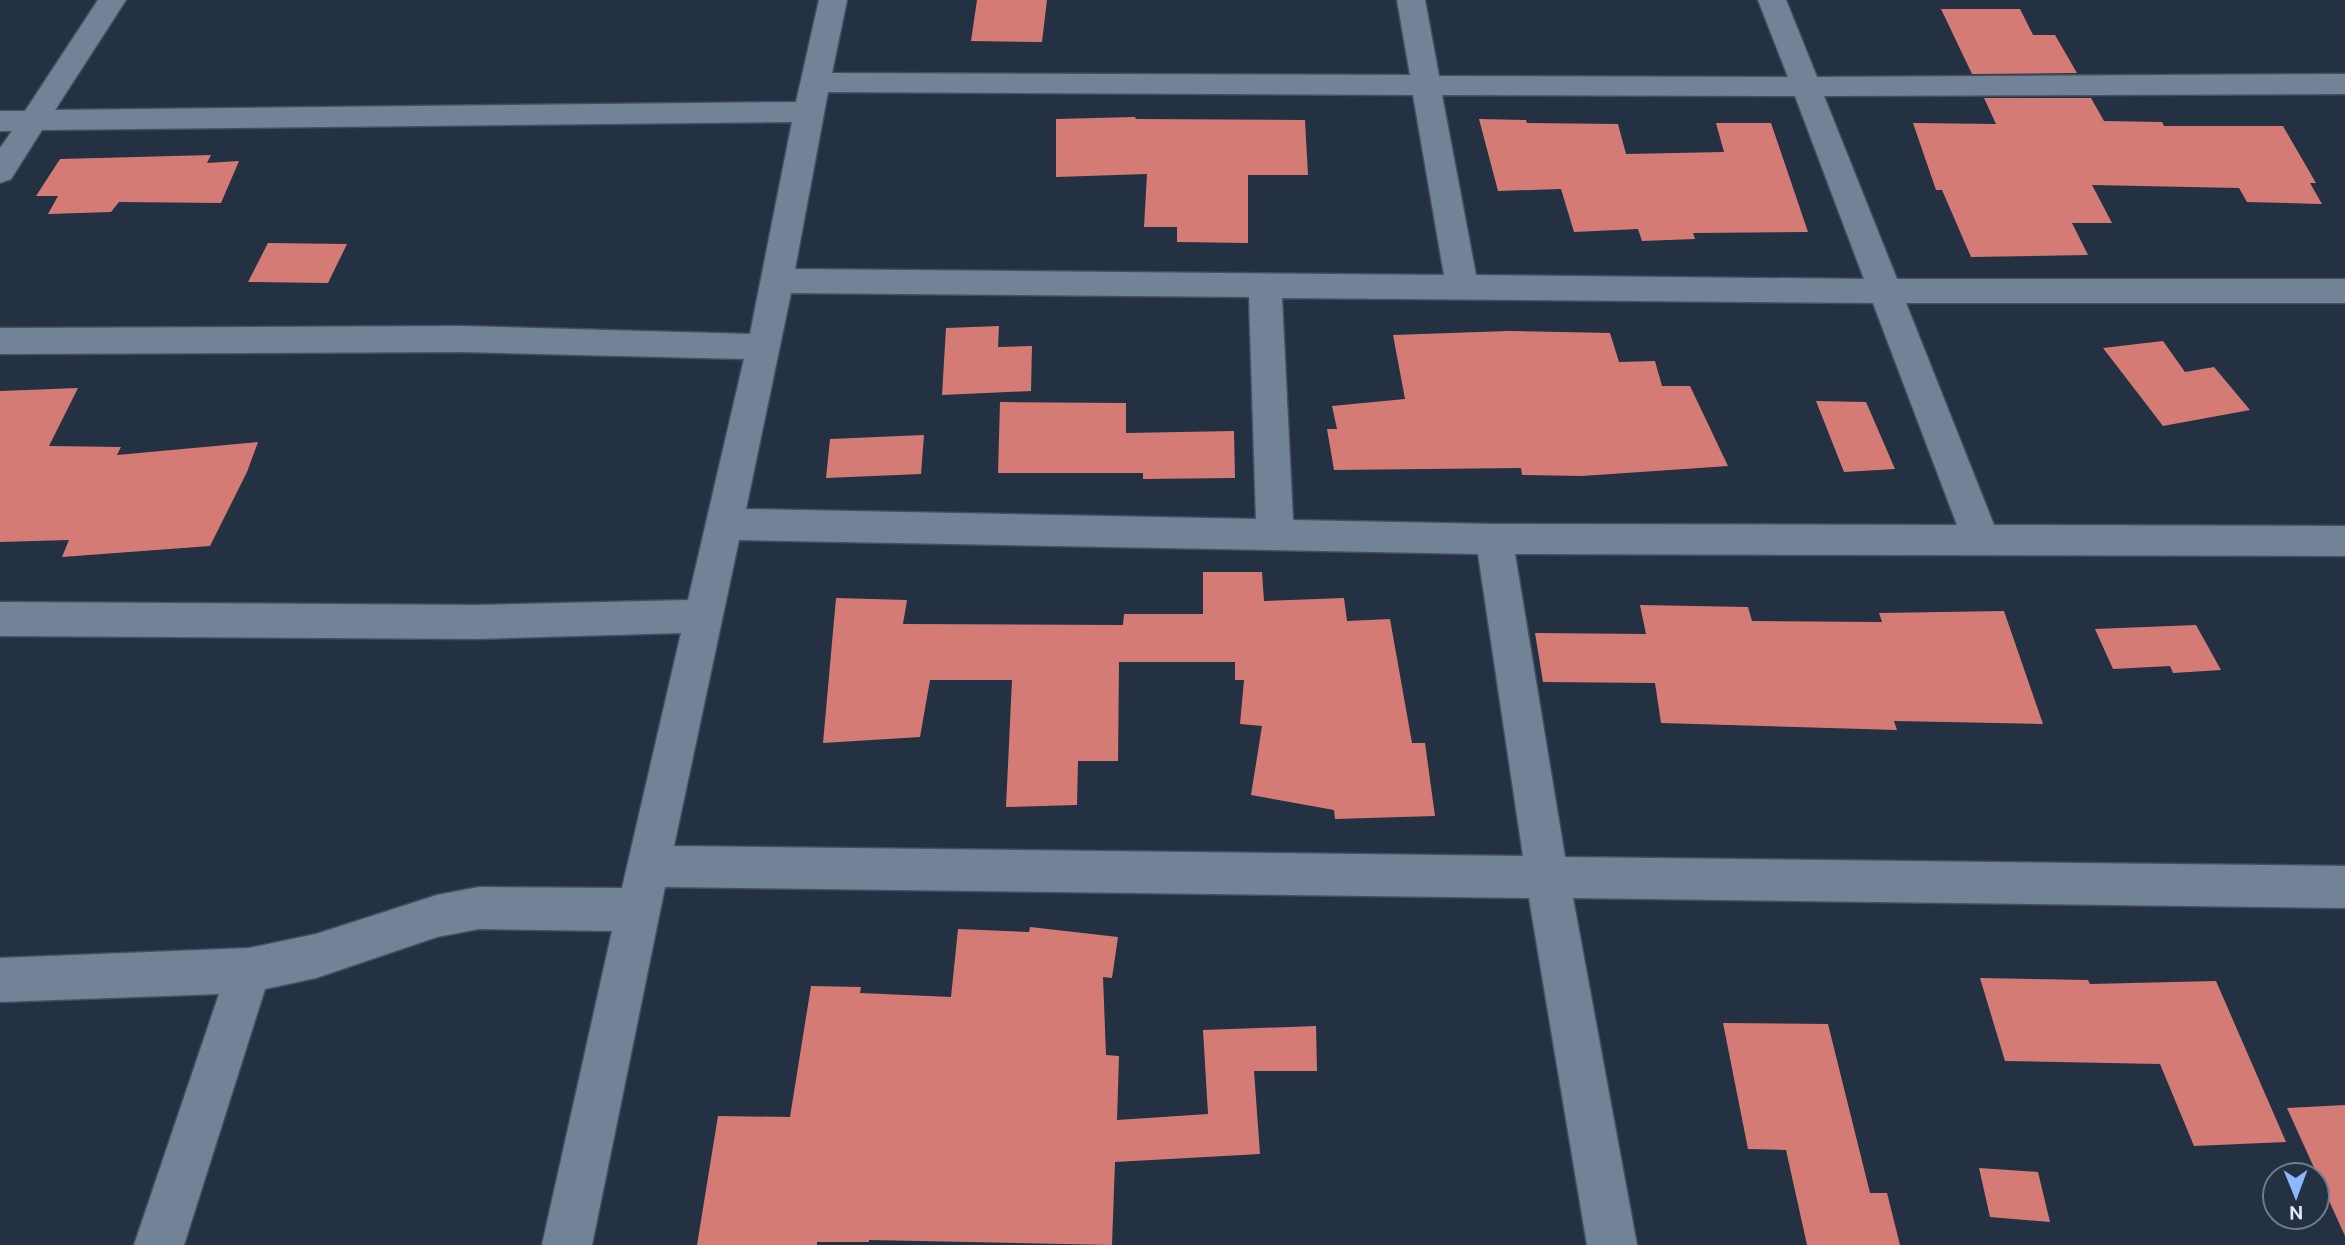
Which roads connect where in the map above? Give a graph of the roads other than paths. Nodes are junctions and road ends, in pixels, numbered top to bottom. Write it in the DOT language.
graph roads {
  1 [pos="113,0"];
  2 [pos="833,0"];
  3 [pos="1411,0"];
  4 [pos="1772,0"];
  5 [pos="2345,84"];
  6 [pos="1426,85"];
  7 [pos="1807,87"];
  8 [pos="813,97"];
  9 [pos="34,120"];
  10 [pos="0,121"];
  11 [pos="0,172"];
  12 [pos="778,281"];
  13 [pos="1265,285"];
  14 [pos="1462,287"];
  15 [pos="2345,291"];
  16 [pos="1887,292"];
  17 [pos="0,341"];
  18 [pos="764,347"];
  19 [pos="725,524"];
  20 [pos="1275,534"];
  21 [pos="1494,539"];
  22 [pos="1982,541"];
  23 [pos="2345,541"];
  24 [pos="704,616"];
  25 [pos="0,619"];
  26 [pos="648,866"];
  27 [pos="1546,876"];
  28 [pos="2345,887"];
  29 [pos="639,910"];
  30 [pos="249,970"];
  31 [pos="0,980"];
  32 [pos="159,1245"];
  33 [pos="567,1245"];
  34 [pos="1612,1245"];
  1 -- 9 [label="street"];
  2 -- 8 [label="street"];
  3 -- 6 [label="street"];
  4 -- 7 [label="street"];
  5 -- 7 [label="street"];
  6 -- 7 [label="street"];
  6 -- 8 [label="street"];
  6 -- 14 [label="street"];
  7 -- 16 [label="street"];
  8 -- 9 [label="street"];
  8 -- 12 [label="street"];
  9 -- 10 [label="street"];
  9 -- 11 [label="street"];
  12 -- 13 [label="street"];
  12 -- 18 [label="street"];
  13 -- 14 [label="street"];
  13 -- 20 [label="street"];
  14 -- 16 [label="street"];
  15 -- 16 [label="street"];
  16 -- 22 [label="street"];
  17 -- 18 [label="street"];
  18 -- 19 [label="street"];
  19 -- 20 [label="street"];
  19 -- 24 [label="street"];
  20 -- 21 [label="street"];
  21 -- 22 [label="street"];
  21 -- 27 [label="street"];
  22 -- 23 [label="street"];
  24 -- 25 [label="street"];
  24 -- 26 [label="street"];
  26 -- 27 [label="street"];
  26 -- 29 [label="street"];
  27 -- 28 [label="street"];
  27 -- 34 [label="street"];
  29 -- 30 [label="street"];
  29 -- 33 [label="street"];
  30 -- 31 [label="street"];
  30 -- 32 [label="street"];
}
